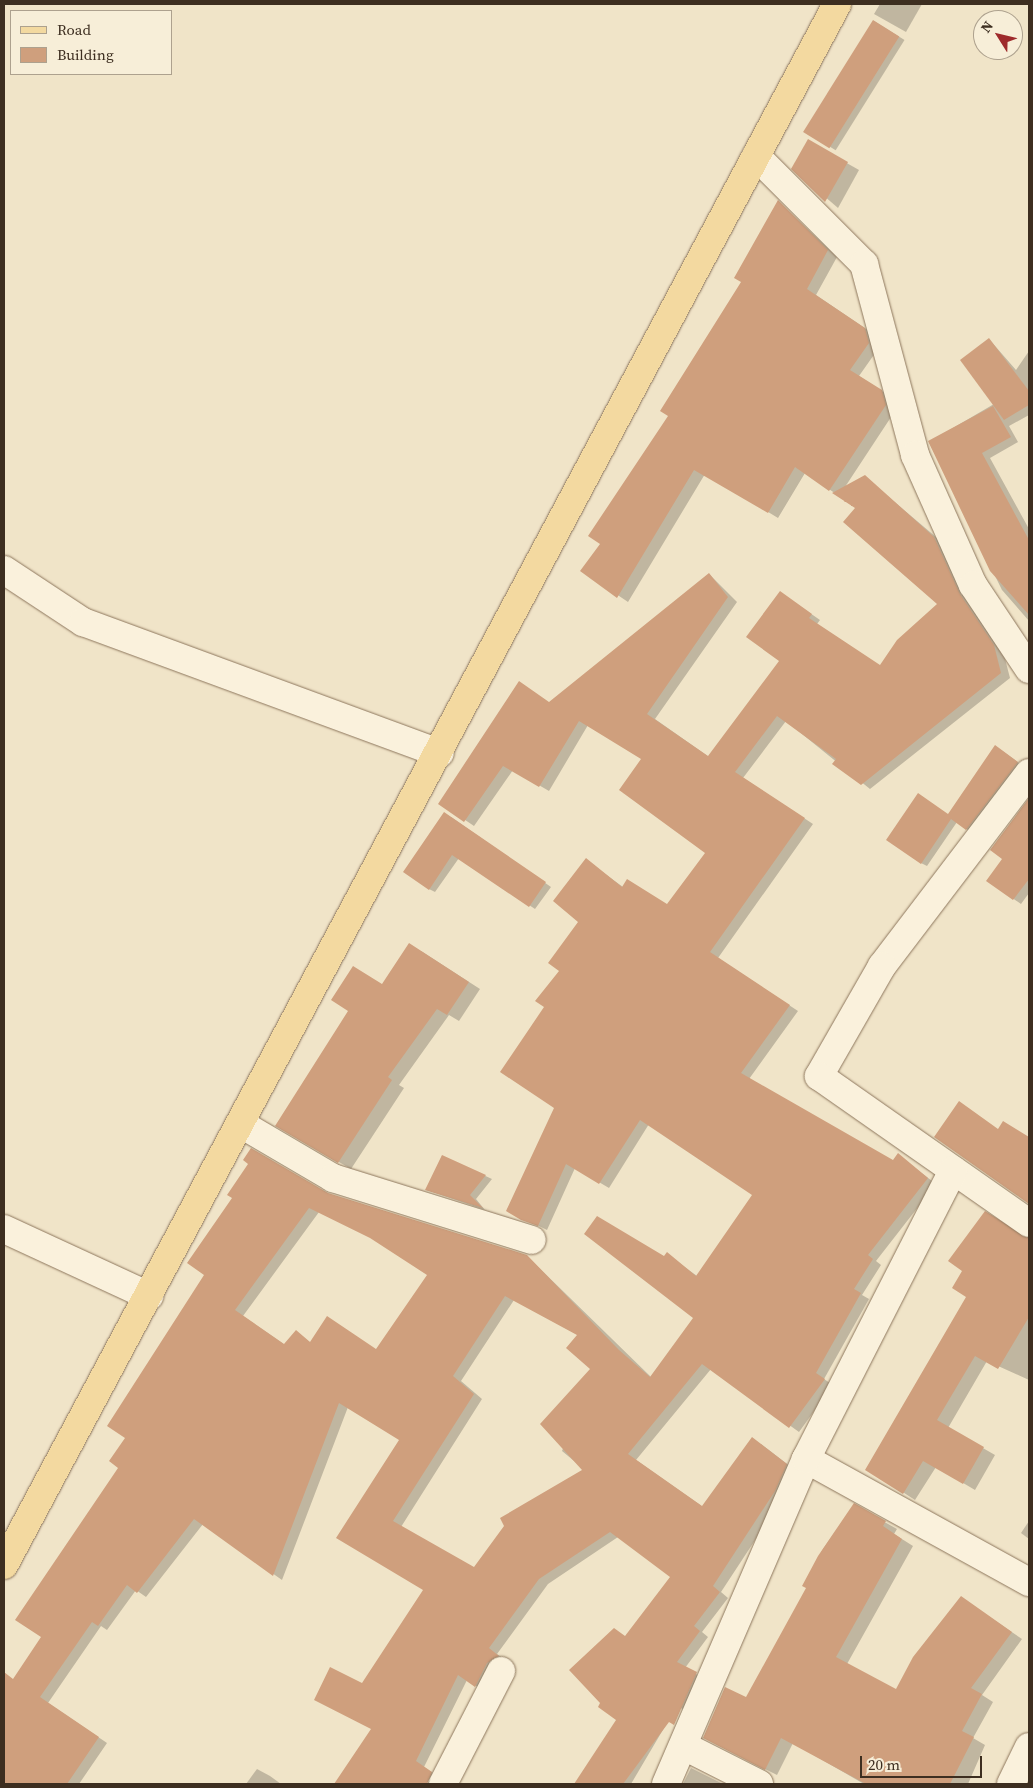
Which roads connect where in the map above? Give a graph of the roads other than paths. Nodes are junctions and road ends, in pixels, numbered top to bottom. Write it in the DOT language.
graph roads {
  1 [pos="837,4"];
  2 [pos="756,156"];
  3 [pos="4,570"];
  4 [pos="1029,669"];
  5 [pos="440,753"];
  6 [pos="1029,773"];
  7 [pos="241,1124"];
  8 [pos="953,1170"];
  9 [pos="1029,1222"];
  10 [pos="4,1229"];
  11 [pos="532,1240"];
  12 [pos="149,1296"];
  13 [pos="806,1459"];
  14 [pos="4,1565"];
  15 [pos="1029,1582"];
  16 [pos="501,1671"];
  17 [pos="686,1747"];
  18 [pos="1029,1747"];
  19 [pos="443,1784"];
  20 [pos="666,1784"];
  21 [pos="758,1784"];
  22 [pos="1011,1784"];
  1 -- 2 [label="main road"];
  2 -- 4 [label="street"];
  2 -- 5 [label="main road"];
  3 -- 5 [label="street"];
  5 -- 7 [label="main road"];
  6 -- 8 [label="street"];
  7 -- 11 [label="street"];
  7 -- 12 [label="main road"];
  8 -- 9 [label="street"];
  8 -- 13 [label="street"];
  10 -- 12 [label="street"];
  12 -- 14 [label="main road"];
  13 -- 15 [label="street"];
  13 -- 17 [label="street"];
  16 -- 19 [label="street"];
  17 -- 20 [label="street"];
  17 -- 21 [label="street"];
  18 -- 22 [label="street"];
}
